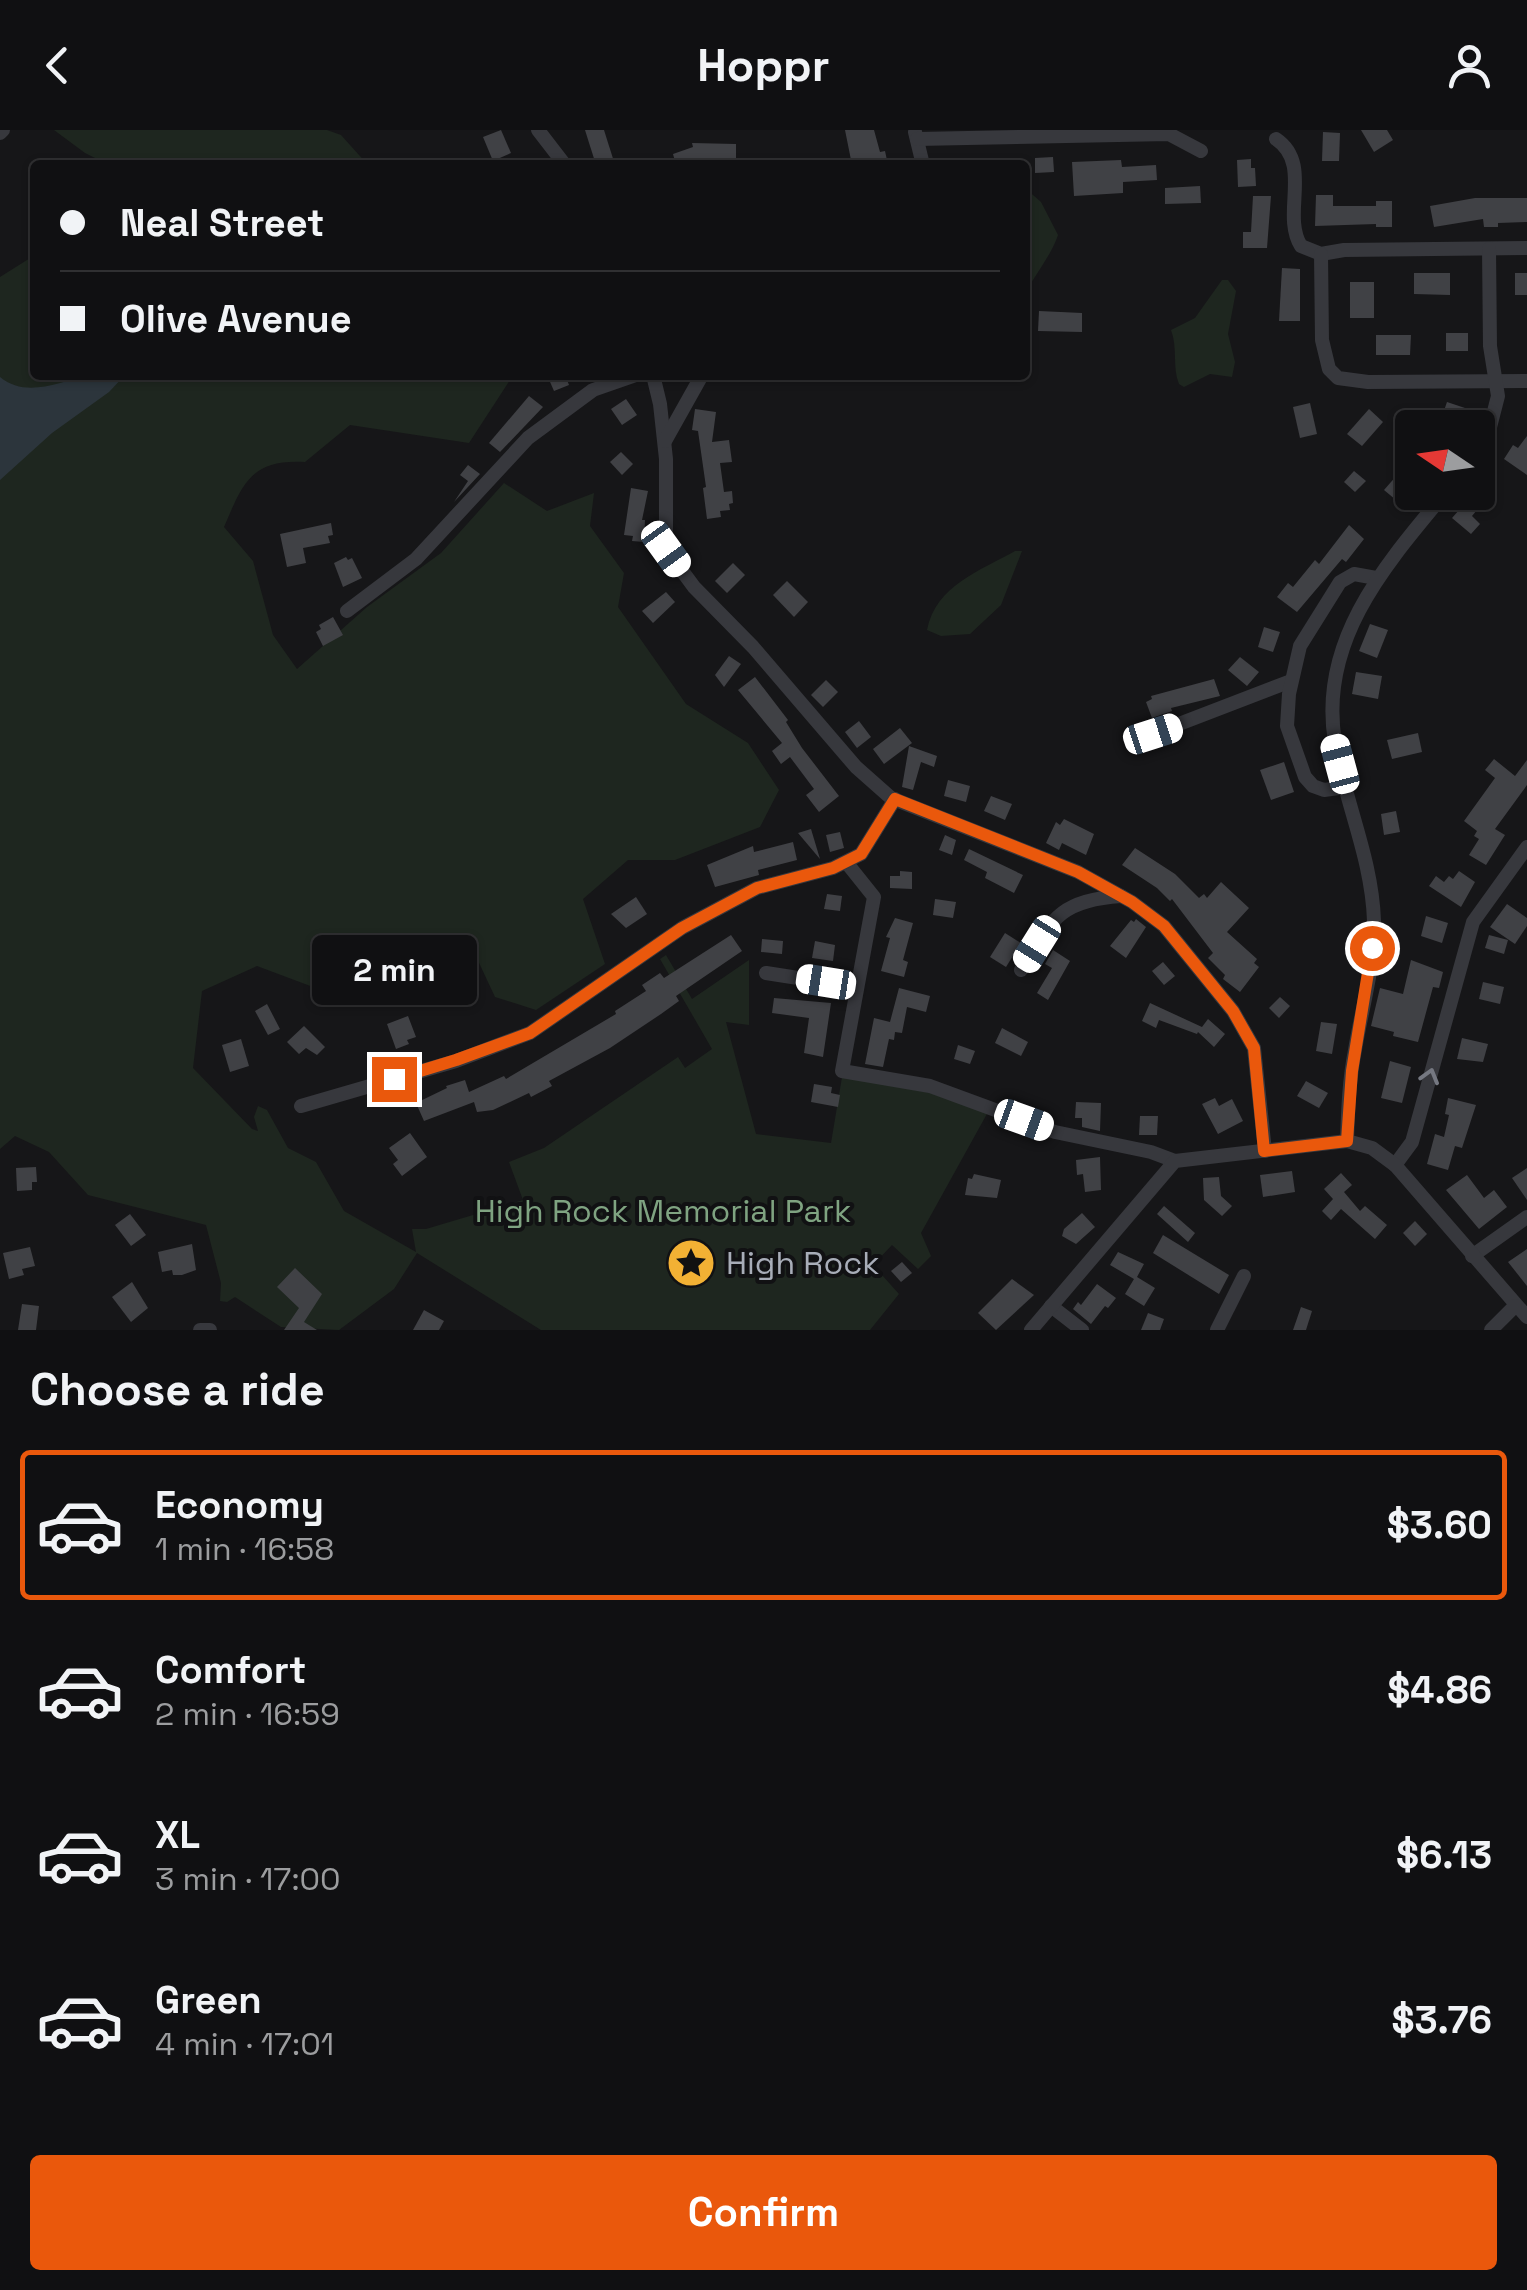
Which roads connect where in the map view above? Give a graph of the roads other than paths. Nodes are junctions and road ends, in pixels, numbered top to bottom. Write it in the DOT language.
graph roads {
  1 [pos="538,130"];
  2 [pos="916,135"];
  3 [pos="1276,138"];
  4 [pos="1201,151"];
  5 [pos="561,160"];
  6 [pos="921,160"];
  7 [pos="1527,248"];
  8 [pos="1489,249"];
  9 [pos="1321,254"];
  10 [pos="622,380"];
  11 [pos="654,380"];
  12 [pos="699,380"];
  13 [pos="1527,381"];
  14 [pos="1494,382"];
  15 [pos="1495,410"];
  16 [pos="664,442"];
  17 [pos="1431,510"];
  18 [pos="1376,578"];
  19 [pos="346,610"];
  20 [pos="1291,682"];
  21 [pos="1153,734"];
  22 [pos="1346,786"];
  23 [pos="895,799"];
  24 [pos="1527,847"];
  25 [pos="846,862"];
  26 [pos="1121,896"];
  27 [pos="1020,970"];
  28 [pos="766,973"];
  29 [pos="856,987"];
  30 [pos="301,1106"];
  31 [pos="1347,1141"];
  32 [pos="1264,1151"];
  33 [pos="1175,1161"];
  34 [pos="1396,1166"];
  35 [pos="1527,1217"];
  36 [pos="1472,1256"];
  37 [pos="1244,1276"];
  38 [pos="1051,1306"];
  39 [pos="1514,1306"];
  40 [pos="1527,1316"];
  41 [pos="1030,1330"];
  42 [pos="1082,1330"];
  43 [pos="1217,1330"];
  44 [pos="1491,1330"];
  1 -- 5 [label="street"];
  2 -- 4 [label="street"];
  2 -- 6 [label="street"];
  3 -- 9 [label="street"];
  7 -- 8 [label="street"];
  8 -- 9 [label="street"];
  8 -- 14 [label="street"];
  9 -- 14 [label="street"];
  10 -- 19 [label="street"];
  11 -- 16 [label="street"];
  12 -- 16 [label="street"];
  13 -- 14 [label="street"];
  14 -- 15 [label="street"];
  16 -- 23 [label="street"];
  17 -- 18 [label="street"];
  18 -- 20 [label="street"];
  18 -- 22 [label="street"];
  20 -- 21 [label="street"];
  20 -- 22 [label="street"];
  22 -- 31 [label="street"];
  23 -- 25 [label="street"];
  23 -- 26 [label="street"];
  34 -- 24 [label="street, one-way"];
  25 -- 29 [label="street"];
  25 -- 30 [label="street"];
  26 -- 27 [label="street"];
  26 -- 32 [label="street"];
  28 -- 29 [label="street"];
  29 -- 33 [label="street"];
  31 -- 32 [label="street"];
  31 -- 34 [label="street"];
  32 -- 33 [label="street"];
  33 -- 38 [label="street"];
  34 -- 36 [label="street"];
  35 -- 36 [label="street"];
  36 -- 39 [label="street"];
  37 -- 43 [label="street"];
  38 -- 41 [label="street"];
  38 -- 42 [label="street"];
  39 -- 40 [label="street"];
  39 -- 44 [label="street"];
}
